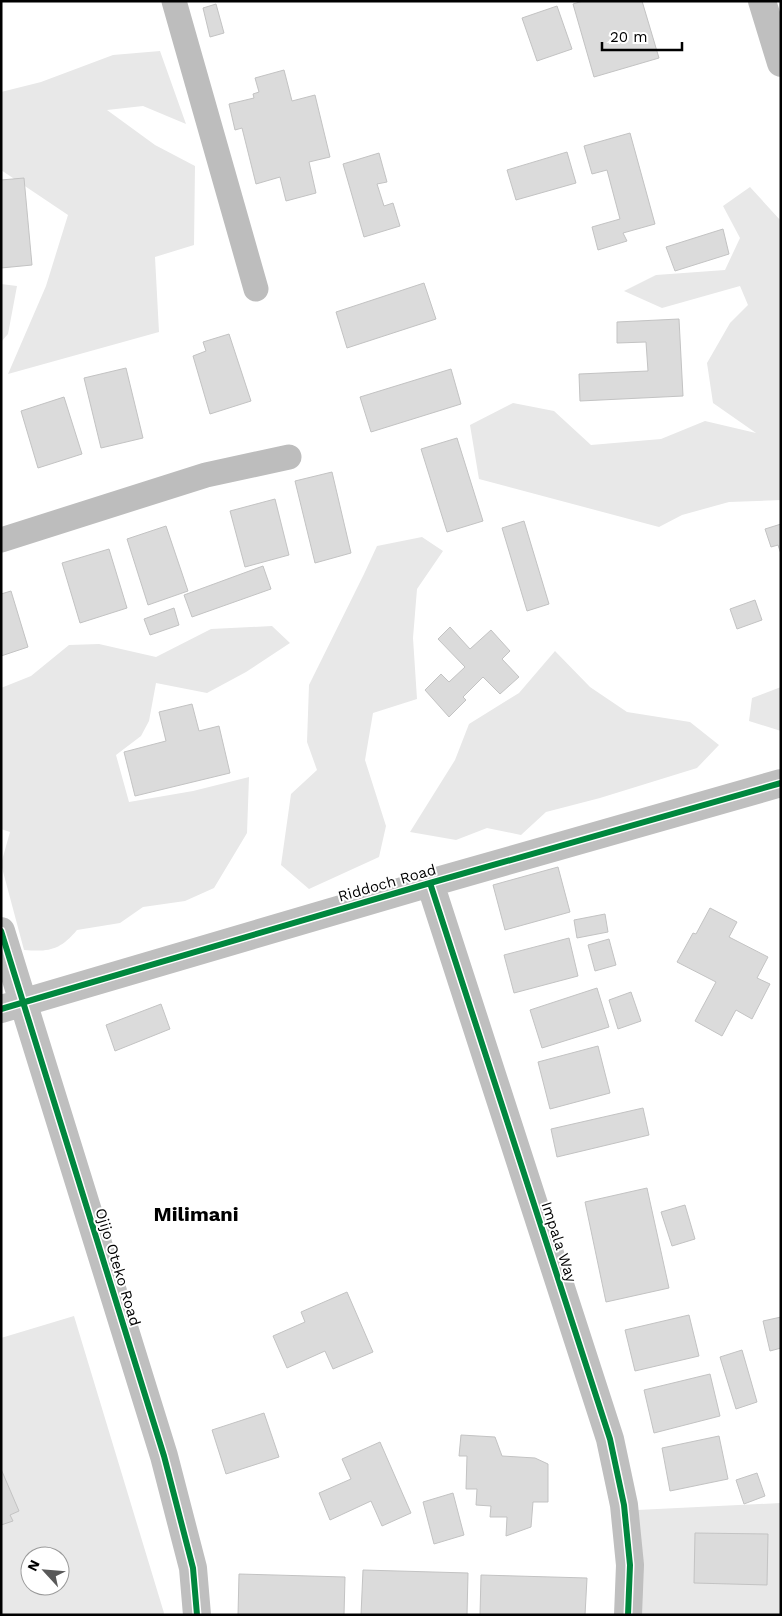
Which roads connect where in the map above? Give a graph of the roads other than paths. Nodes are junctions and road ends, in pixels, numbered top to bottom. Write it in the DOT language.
graph roads {
  1 [pos="174,1"];
  2 [pos="762,1"];
  3 [pos="781,63"];
  4 [pos="256,289"];
  5 [pos="289,457"];
  6 [pos="1,540"];
  7 [pos="781,783"];
  8 [pos="430,883"];
  9 [pos="1,930"];
  10 [pos="12,1006"];
  11 [pos="197,1615"];
  12 [pos="628,1615"];
  1 -- 4 [label="street"];
  2 -- 3 [label="street"];
  5 -- 6 [label="street"];
  7 -- 8 [label="street, Riddoch Road"];
  8 -- 10 [label="street, Riddoch Road"];
  8 -- 12 [label="street, Impala Way"];
  9 -- 10 [label="street, Ojijo Oteko Road"];
  10 -- 11 [label="street, Ojijo Oteko Road"];
}
